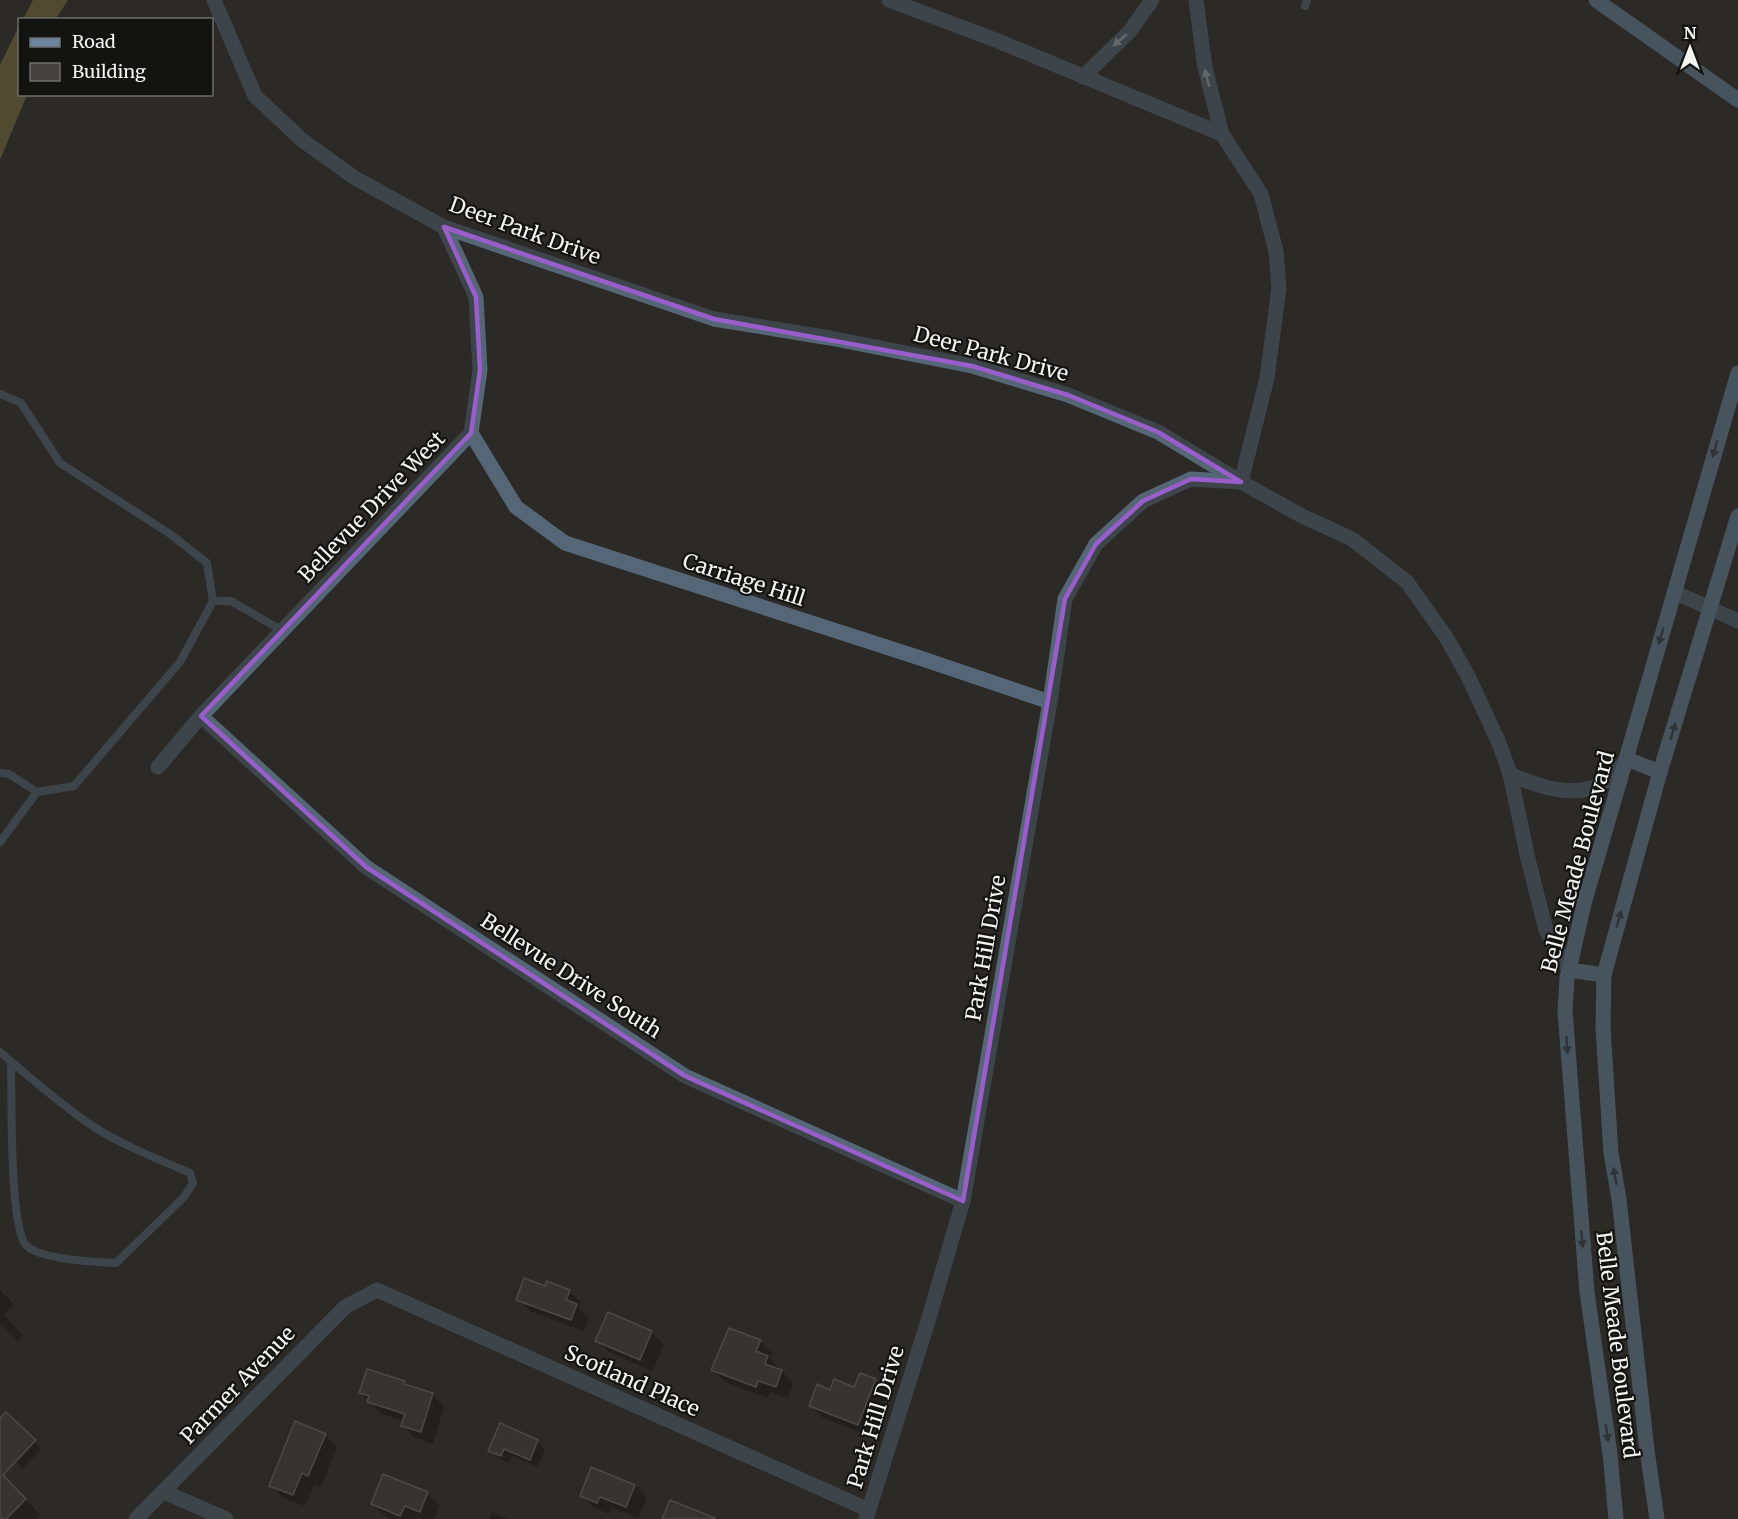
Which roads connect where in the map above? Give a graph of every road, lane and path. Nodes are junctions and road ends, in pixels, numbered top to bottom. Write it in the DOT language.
graph roads {
  1 [pos="214,0"];
  2 [pos="890,0"];
  3 [pos="1152,0"];
  4 [pos="1196,0"];
  5 [pos="1596,0"];
  6 [pos="1083,77"];
  7 [pos="1738,100"];
  8 [pos="1222,134"];
  9 [pos="444,227"];
  10 [pos="1738,373"];
  11 [pos="0,394"];
  12 [pos="1732,413"];
  13 [pos="471,433"];
  14 [pos="1241,482"];
  15 [pos="1738,516"];
  16 [pos="1674,592"];
  17 [pos="213,600"];
  18 [pos="1711,608"];
  19 [pos="1738,621"];
  20 [pos="283,631"];
  21 [pos="1050,702"];
  22 [pos="201,716"];
  23 [pos="1627,759"];
  24 [pos="158,767"];
  25 [pos="1660,771"];
  26 [pos="0,773"];
  27 [pos="1510,774"];
  28 [pos="37,792"];
  29 [pos="0,842"];
  30 [pos="1569,970"];
  31 [pos="1604,975"];
  32 [pos="0,1052"];
  33 [pos="12,1062"];
  34 [pos="963,1201"];
  35 [pos="377,1290"];
  36 [pos="164,1492"];
  37 [pos="868,1515"];
  38 [pos="136,1519"];
  39 [pos="226,1519"];
  40 [pos="1616,1519"];
  41 [pos="1657,1519"];
  1 -- 9 [label="street, Deer Park Drive"];
  2 -- 6 [label="street"];
  3 -- 6 [label="street, one-way"];
  8 -- 4 [label="street, one-way"];
  5 -- 7 [label="main road"];
  6 -- 8 [label="street"];
  8 -- 14 [label="street"];
  9 -- 13 [label="street, Bellevue Drive West"];
  9 -- 14 [label="street, Deer Park Drive"];
  10 -- 12 [label="main road, Belle Meade Boulevard"];
  11 -- 17 [label="lane"];
  12 -- 16 [label="main road, Belle Meade Boulevard, one-way"];
  13 -- 20 [label="street, Bellevue Drive West"];
  13 -- 21 [label="street, Carriage Hill"];
  14 -- 21 [label="street, Park Hill Drive"];
  14 -- 27 [label="street, Deer Park Drive"];
  15 -- 18 [label="main road, Belle Meade Boulevard"];
  16 -- 18 [label="street"];
  16 -- 23 [label="main road, Belle Meade Boulevard, one-way"];
  17 -- 20 [label="lane"];
  17 -- 28 [label="lane"];
  18 -- 19 [label="street"];
  25 -- 18 [label="main road, Belle Meade Boulevard, one-way"];
  20 -- 22 [label="street, Bellevue Drive West"];
  21 -- 34 [label="street, Park Hill Drive"];
  22 -- 24 [label="street, Bellevue Drive West"];
  22 -- 34 [label="street, Bellevue Drive South"];
  23 -- 25 [label="main road"];
  23 -- 27 [label="street"];
  23 -- 30 [label="main road, Belle Meade Boulevard"];
  31 -- 25 [label="main road, Belle Meade Boulevard, one-way"];
  26 -- 28 [label="lane"];
  27 -- 30 [label="street, Deer Park Drive"];
  28 -- 29 [label="lane"];
  30 -- 31 [label="main road"];
  30 -- 40 [label="main road, Belle Meade Boulevard, one-way"];
  41 -- 31 [label="main road, Belle Meade Boulevard, one-way"];
  32 -- 33 [label="lane"];
  33 -- 33 [label="lane"];
  34 -- 37 [label="street, Park Hill Drive"];
  35 -- 36 [label="street, Parmer Avenue"];
  35 -- 37 [label="street, Scotland Place"];
  36 -- 38 [label="street, Parmer Avenue"];
  36 -- 39 [label="street"];
}
